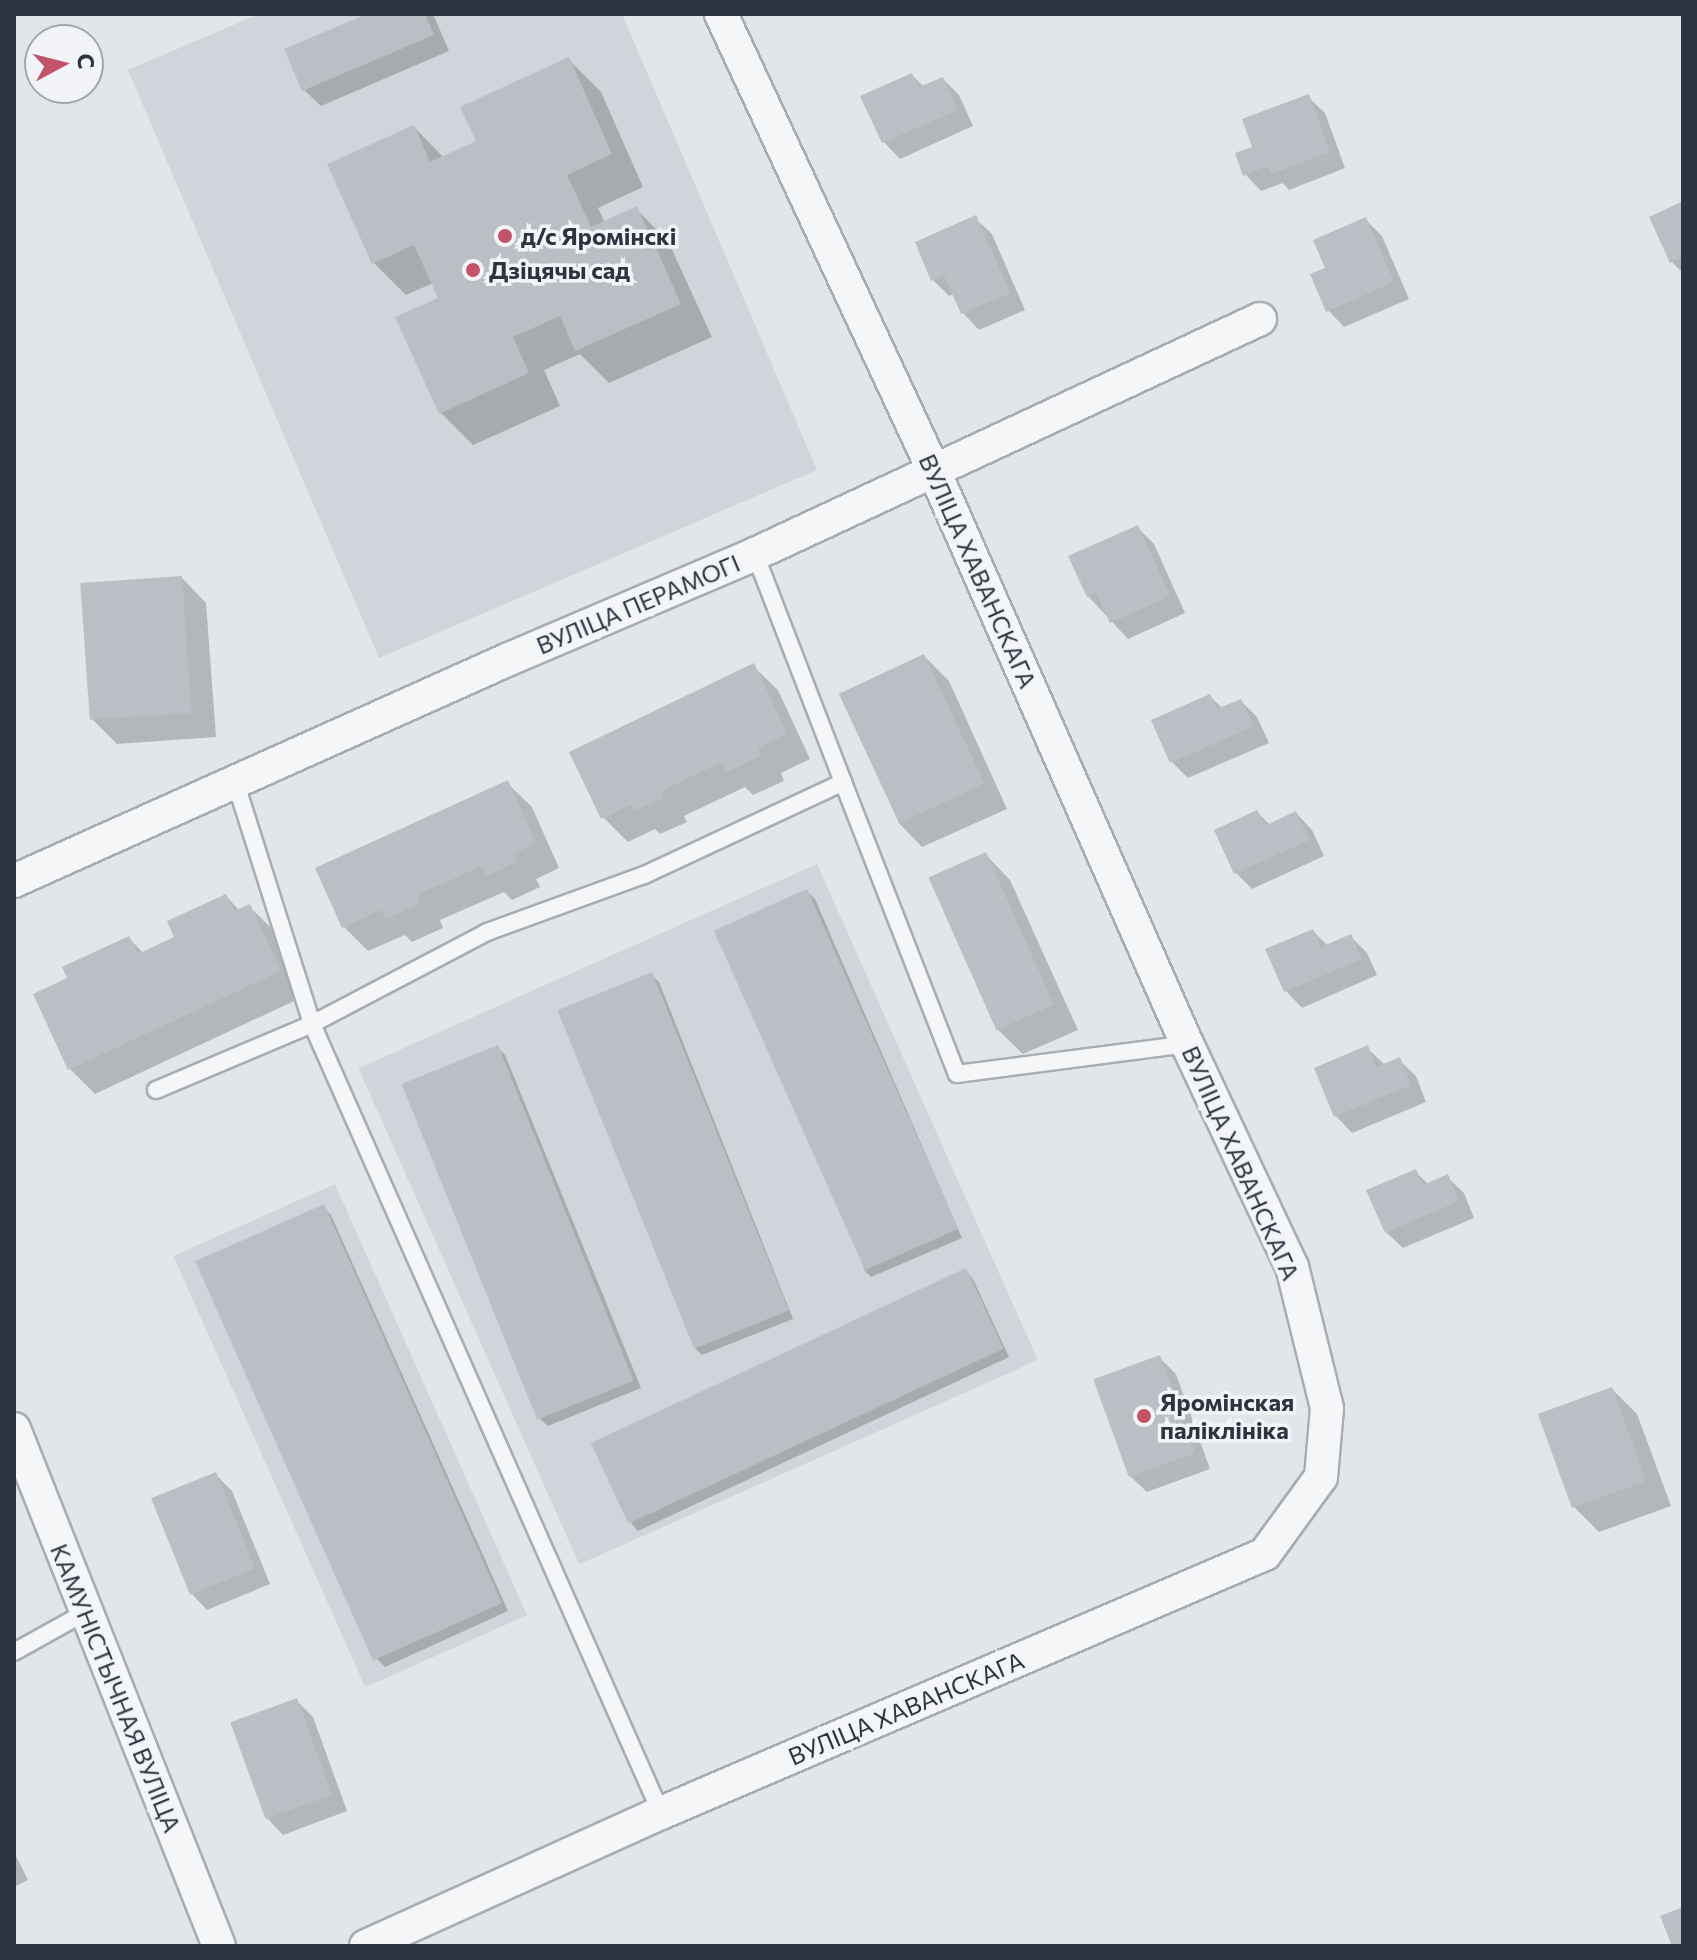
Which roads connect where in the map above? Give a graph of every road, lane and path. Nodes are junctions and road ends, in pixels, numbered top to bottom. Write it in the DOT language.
graph roads {
  1 [pos="721,14"];
  2 [pos="1260,319"];
  3 [pos="934,471"];
  4 [pos="755,554"];
  5 [pos="235,781"];
  6 [pos="843,782"];
  7 [pos="14,881"];
  8 [pos="312,1024"];
  9 [pos="1187,1044"];
  10 [pos="156,1090"];
  11 [pos="14,1429"];
  12 [pos="86,1612"];
  13 [pos="14,1652"];
  14 [pos="661,1813"];
  15 [pos="219,1946"];
  16 [pos="366,1946"];
  1 -- 3 [label="street, ВУЛІЦА ХАВАНСКАГА"];
  2 -- 3 [label="street, ВУЛІЦА ПЕРАМОГІ"];
  3 -- 4 [label="street, ВУЛІЦА ПЕРАМОГІ"];
  3 -- 9 [label="street, ВУЛІЦА ХАВАНСКАГА"];
  4 -- 5 [label="street, ВУЛІЦА ПЕРАМОГІ"];
  4 -- 6 [label="lane"];
  5 -- 7 [label="street, ВУЛІЦА ПЕРАМОГІ"];
  5 -- 8 [label="lane"];
  6 -- 8 [label="lane"];
  6 -- 9 [label="lane"];
  8 -- 10 [label="lane"];
  8 -- 14 [label="lane"];
  9 -- 14 [label="street, ВУЛІЦА ХАВАНСКАГА"];
  11 -- 12 [label="street, КАМУНІСТЫЧНАЯ ВУЛІЦА"];
  12 -- 13 [label="lane"];
  12 -- 15 [label="street, КАМУНІСТЫЧНАЯ ВУЛІЦА"];
  14 -- 16 [label="street, ВУЛІЦА ХАВАНСКАГА"];
}
